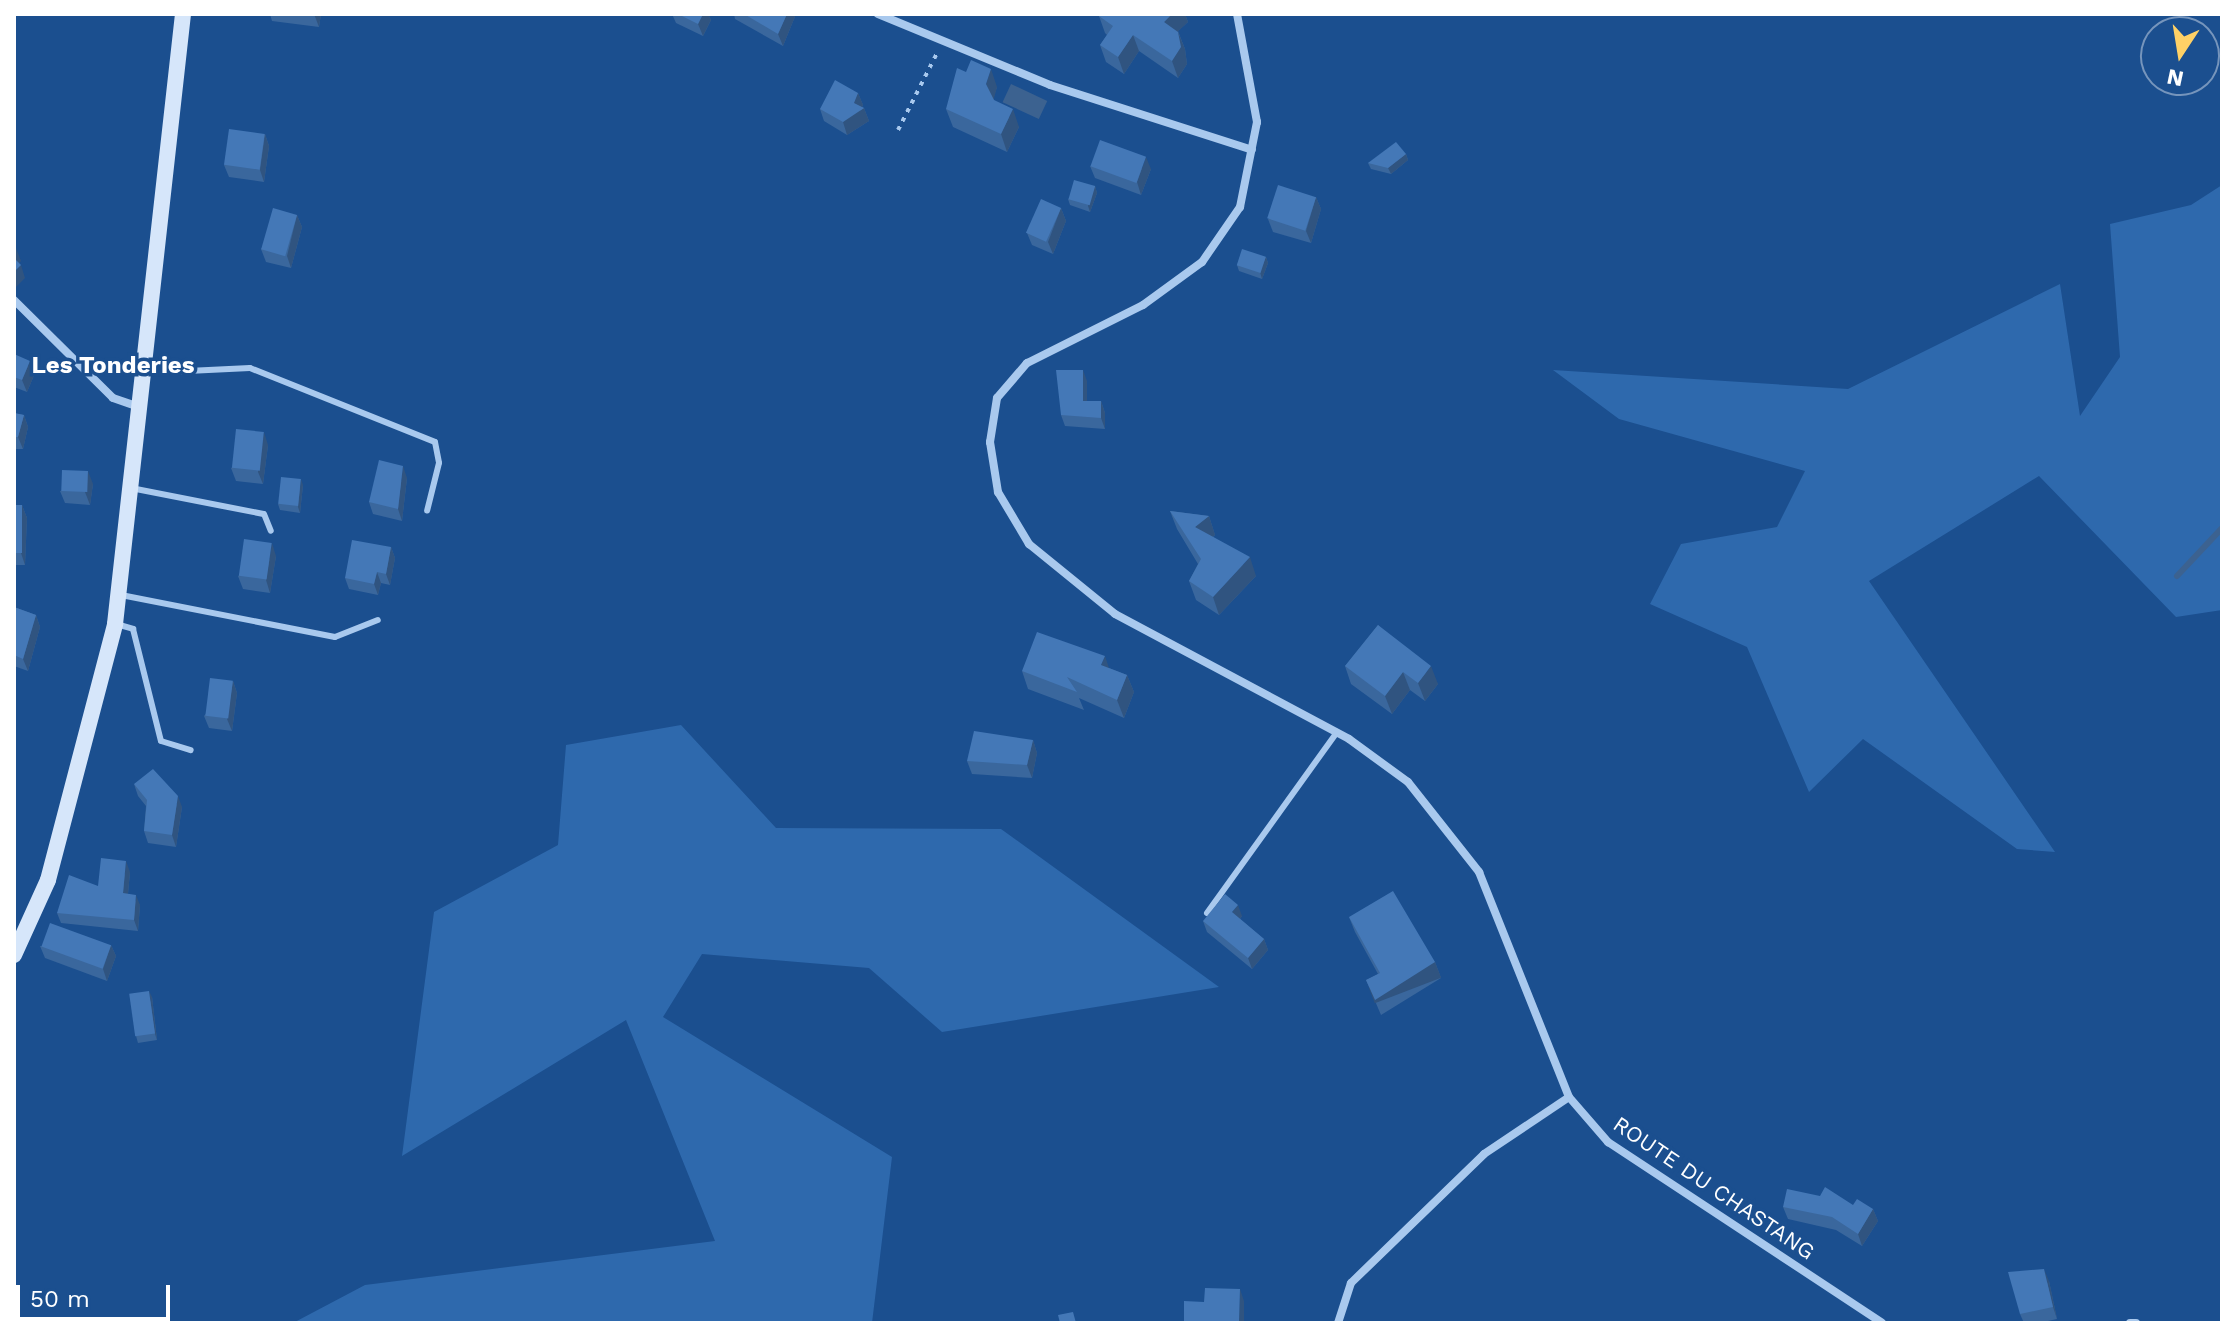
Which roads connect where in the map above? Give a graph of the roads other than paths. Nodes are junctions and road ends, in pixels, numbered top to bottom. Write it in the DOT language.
graph roads {
  1 [pos="183,14"];
  2 [pos="878,14"];
  3 [pos="1237,14"];
  4 [pos="1252,150"];
  5 [pos="14,300"];
  6 [pos="146,373"];
  7 [pos="142,408"];
  8 [pos="136,489"];
  9 [pos="427,511"];
  10 [pos="271,531"];
  11 [pos="120,595"];
  12 [pos="378,620"];
  13 [pos="115,624"];
  14 [pos="1337,732"];
  15 [pos="191,750"];
  16 [pos="1207,913"];
  17 [pos="14,955"];
  18 [pos="1569,1097"];
  19 [pos="1338,1323"];
  20 [pos="1882,1323"];
  1 -- 6 [label="main road"];
  2 -- 4 [label="street"];
  3 -- 4 [label="street, ROUTE DU CHASTANG"];
  4 -- 14 [label="street, ROUTE DU CHASTANG"];
  5 -- 7 [label="street"];
  6 -- 7 [label="main road"];
  6 -- 9 [label="lane"];
  7 -- 8 [label="main road"];
  8 -- 10 [label="lane"];
  8 -- 11 [label="main road"];
  11 -- 12 [label="lane"];
  11 -- 13 [label="main road"];
  13 -- 15 [label="lane"];
  13 -- 17 [label="main road"];
  14 -- 16 [label="lane"];
  14 -- 18 [label="street, ROUTE DU CHASTANG"];
  18 -- 19 [label="street"];
  18 -- 20 [label="street, ROUTE DU CHASTANG"];
}
